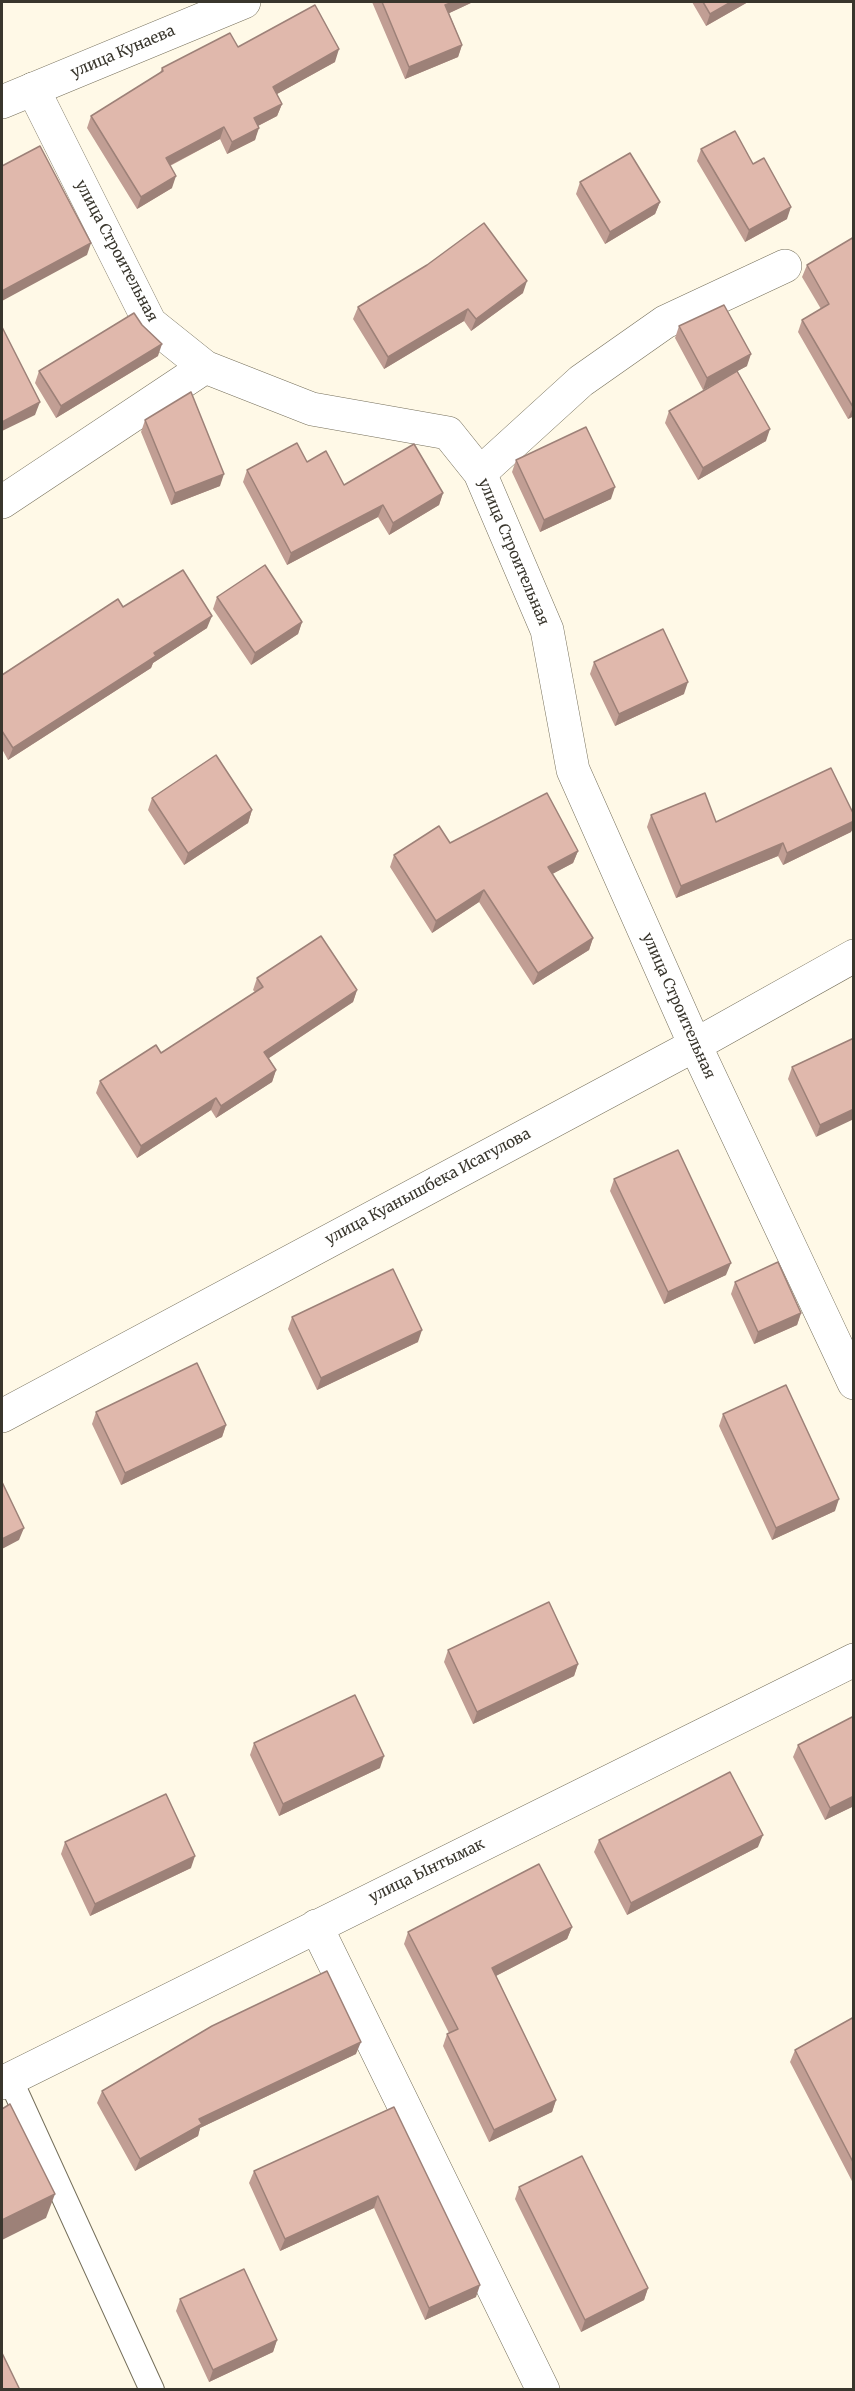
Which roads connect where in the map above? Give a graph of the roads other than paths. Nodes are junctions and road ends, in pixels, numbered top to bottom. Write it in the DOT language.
graph roads {
  1 [pos="244,2"];
  2 [pos="33,89"];
  3 [pos="2,102"];
  4 [pos="785,266"];
  5 [pos="205,367"];
  6 [pos="480,472"];
  7 [pos="2,502"];
  8 [pos="854,956"];
  9 [pos="695,1045"];
  10 [pos="854,1383"];
  11 [pos="2,1416"];
  12 [pos="854,1660"];
  13 [pos="316,1926"];
  14 [pos="6,2081"];
  15 [pos="152,2390"];
  16 [pos="543,2390"];
  1 -- 2 [label="street, улица Кунаева"];
  2 -- 3 [label="street, улица Кунаева"];
  2 -- 5 [label="street, улица Строительная"];
  4 -- 6 [label="street"];
  5 -- 6 [label="street, улица Строительная"];
  5 -- 7 [label="street"];
  6 -- 9 [label="street, улица Строительная"];
  8 -- 9 [label="street, улица Куанышбека Исагулова"];
  9 -- 10 [label="street, улица Строительная"];
  9 -- 11 [label="street, улица Куанышбека Исагулова"];
  12 -- 13 [label="street, улица Ынтымак"];
  13 -- 14 [label="street, улица Ынтымак"];
  13 -- 16 [label="street"];
  14 -- 15 [label="lane"];
}
